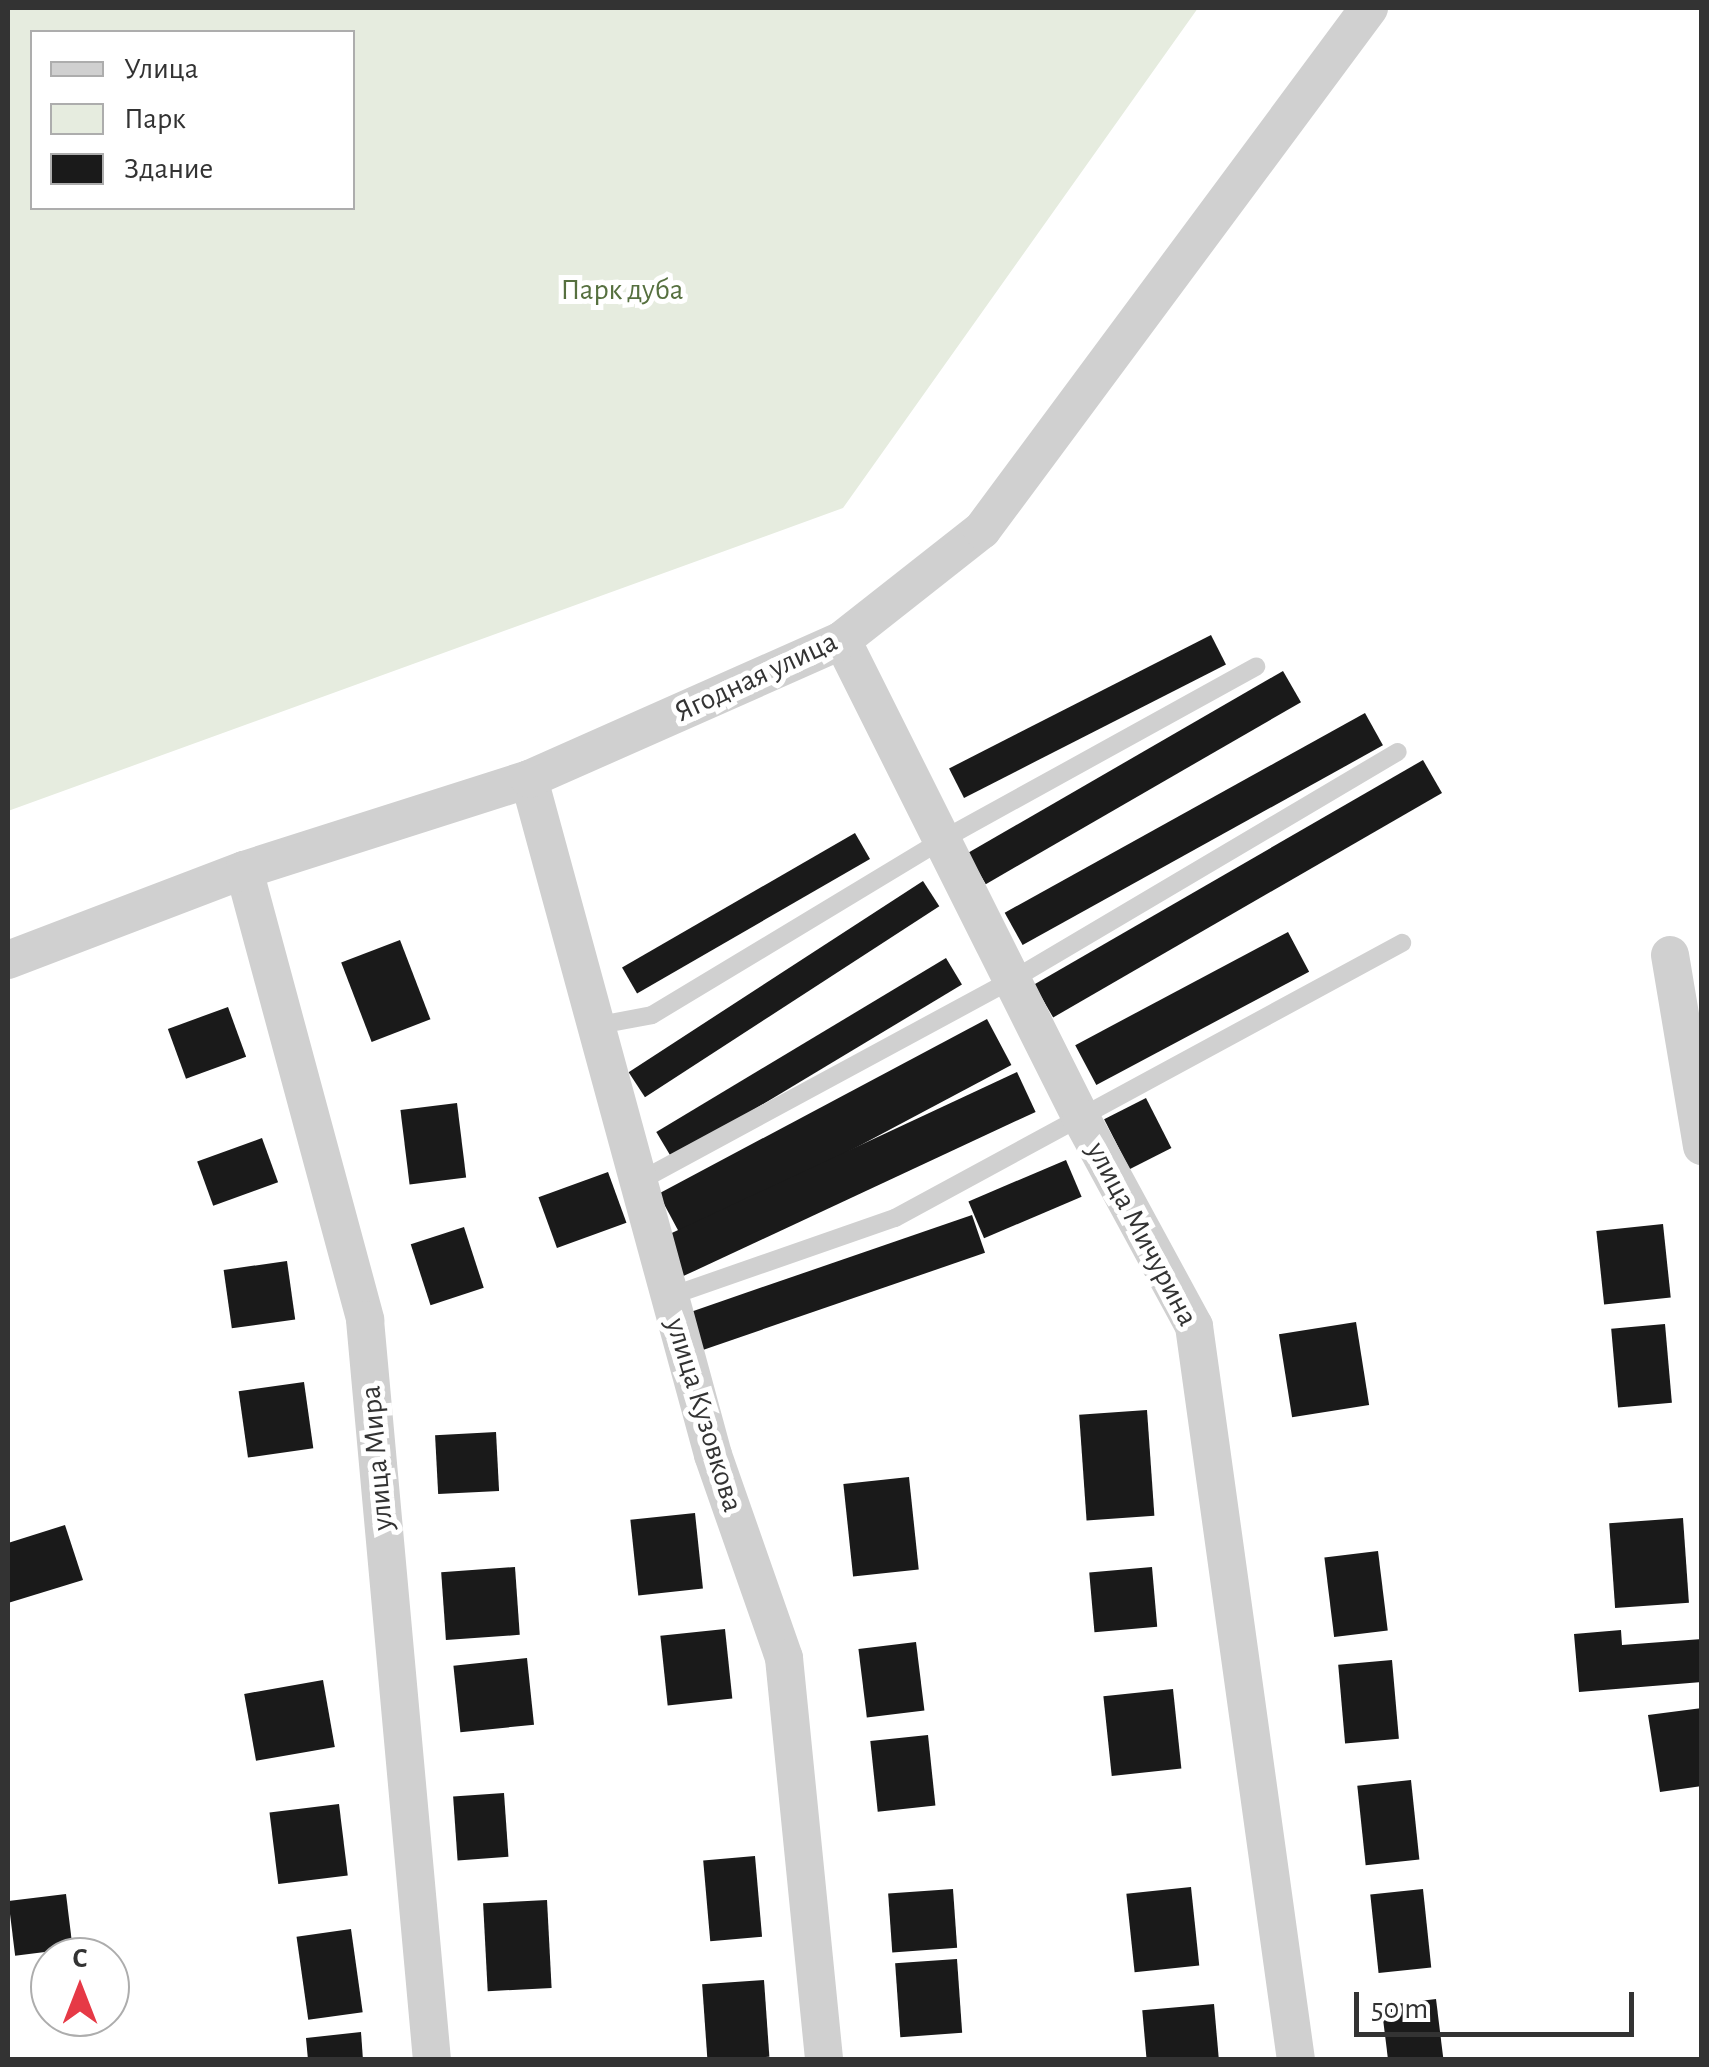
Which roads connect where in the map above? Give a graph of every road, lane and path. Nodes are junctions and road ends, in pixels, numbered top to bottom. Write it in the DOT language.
graph roads {
  1 [pos="1369,8"];
  2 [pos="842,640"];
  3 [pos="1256,667"];
  4 [pos="1398,752"];
  5 [pos="528,779"];
  6 [pos="942,840"];
  7 [pos="244,870"];
  8 [pos="1402,943"];
  9 [pos="1670,955"];
  10 [pos="8,960"];
  11 [pos="1012,980"];
  12 [pos="594,1026"];
  13 [pos="1081,1118"];
  14 [pos="1702,1146"];
  15 [pos="636,1184"];
  16 [pos="668,1297"];
  17 [pos="432,2060"];
  18 [pos="824,2060"];
  19 [pos="1296,2060"];
  1 -- 2 [label="street, Ягодная улица"];
  2 -- 5 [label="street, Ягодная улица"];
  2 -- 6 [label="street, улица Мичурина"];
  3 -- 6 [label="lane"];
  4 -- 11 [label="lane"];
  5 -- 7 [label="street, Ягодная улица"];
  5 -- 12 [label="street, улица Кузовкова"];
  6 -- 11 [label="street, улица Мичурина"];
  6 -- 12 [label="lane"];
  7 -- 10 [label="street, Ягодная улица"];
  7 -- 17 [label="street, улица Мира"];
  8 -- 13 [label="lane"];
  9 -- 14 [label="street"];
  11 -- 13 [label="street, улица Мичурина"];
  11 -- 15 [label="lane"];
  12 -- 15 [label="street, улица Кузовкова"];
  13 -- 16 [label="lane"];
  13 -- 19 [label="street, улица Мичурина"];
  15 -- 16 [label="street, улица Кузовкова"];
  16 -- 18 [label="street, улица Кузовкова"];
}
